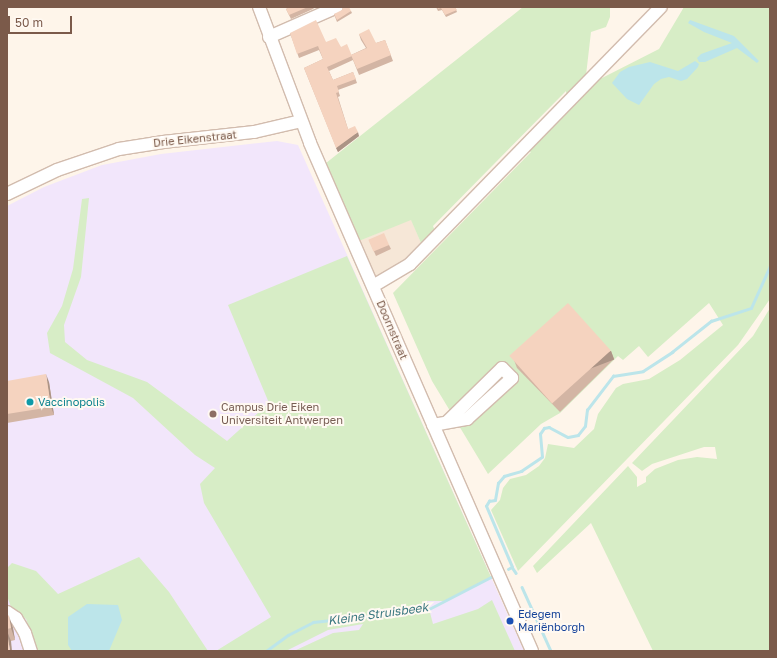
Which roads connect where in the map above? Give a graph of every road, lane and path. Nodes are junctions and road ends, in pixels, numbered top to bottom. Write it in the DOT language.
graph roads {
  1 [pos="259,7"];
  2 [pos="337,7"];
  3 [pos="660,7"];
  4 [pos="270,37"];
  5 [pos="301,121"];
  6 [pos="7,194"];
  7 [pos="373,286"];
  8 [pos="448,421"];
  9 [pos="433,425"];
  10 [pos="7,612"];
  11 [pos="31,651"];
  12 [pos="532,651"];
  1 -- 4 [label="street, Doornstraat"];
  2 -- 4 [label="street"];
  3 -- 7 [label="street"];
  4 -- 5 [label="street, Doornstraat"];
  5 -- 6 [label="street, Drie Eikenstraat"];
  5 -- 7 [label="street, Doornstraat"];
  7 -- 9 [label="street, Doornstraat"];
  8 -- 8 [label="street"];
  8 -- 9 [label="street"];
  9 -- 12 [label="street, Doornstraat"];
  10 -- 11 [label="street"];
}
